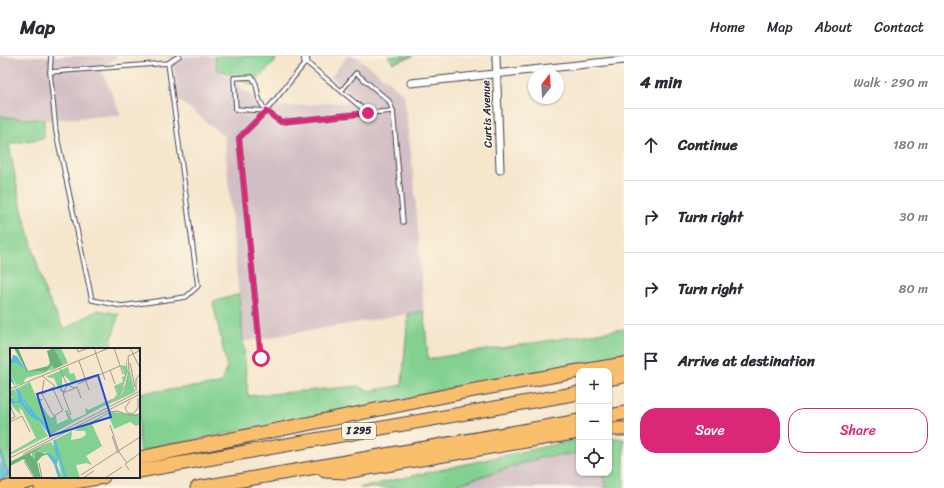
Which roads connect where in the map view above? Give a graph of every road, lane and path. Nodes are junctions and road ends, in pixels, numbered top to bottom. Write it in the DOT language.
graph roads {
  1 [pos="51,56"];
  2 [pos="179,56"];
  3 [pos="496,56"];
  4 [pos="306,59"];
  5 [pos="624,60"];
  6 [pos="168,63"];
  7 [pos="50,72"];
  8 [pos="496,73"];
  9 [pos="411,82"];
  10 [pos="342,90"];
  11 [pos="266,111"];
  12 [pos="393,111"];
  13 [pos="368,113"];
  14 [pos="500,170"];
  15 [pos="403,222"];
  16 [pos="261,358"];
  17 [pos="624,364"];
  18 [pos="599,368"];
  19 [pos="576,372"];
  20 [pos="624,376"];
  21 [pos="612,378"];
  22 [pos="576,385"];
  23 [pos="624,385"];
  24 [pos="612,387"];
  25 [pos="576,394"];
  26 [pos="465,413"];
  27 [pos="624,413"];
  28 [pos="612,415"];
  29 [pos="576,422"];
  30 [pos="624,429"];
  31 [pos="612,430"];
  32 [pos="576,433"];
  33 [pos="140,458"];
  34 [pos="140,470"];
  35 [pos="295,470"];
  36 [pos="42,478"];
  37 [pos="97,478"];
  38 [pos="5,488"];
  39 [pos="41,488"];
  40 [pos="197,488"];
  1 -- 7 [label="lane"];
  2 -- 6 [label="lane"];
  3 -- 8 [label="street, Curtis Avenue"];
  4 -- 10 [label="lane"];
  4 -- 11 [label="lane"];
  5 -- 8 [label="street"];
  6 -- 7 [label="lane"];
  6 -- 7 [label="lane"];
  8 -- 9 [label="street"];
  8 -- 14 [label="street, Curtis Avenue"];
  10 -- 12 [label="lane"];
  10 -- 13 [label="lane"];
  11 -- 11 [label="lane"];
  11 -- 13 [label="lane"];
  11 -- 16 [label="lane"];
  12 -- 13 [label="lane"];
  12 -- 15 [label="lane"];
  17 -- 18 [label="highway"];
  19 -- 33 [label="highway"];
  20 -- 21 [label="highway"];
  22 -- 26 [label="highway"];
  23 -- 24 [label="highway"];
  25 -- 26 [label="highway, I 295"];
  26 -- 34 [label="highway, I 295"];
  27 -- 28 [label="highway"];
  29 -- 35 [label="highway"];
  30 -- 31 [label="highway"];
  32 -- 35 [label="highway"];
  35 -- 40 [label="highway"];
  36 -- 38 [label="highway"];
  37 -- 39 [label="highway"];
}
